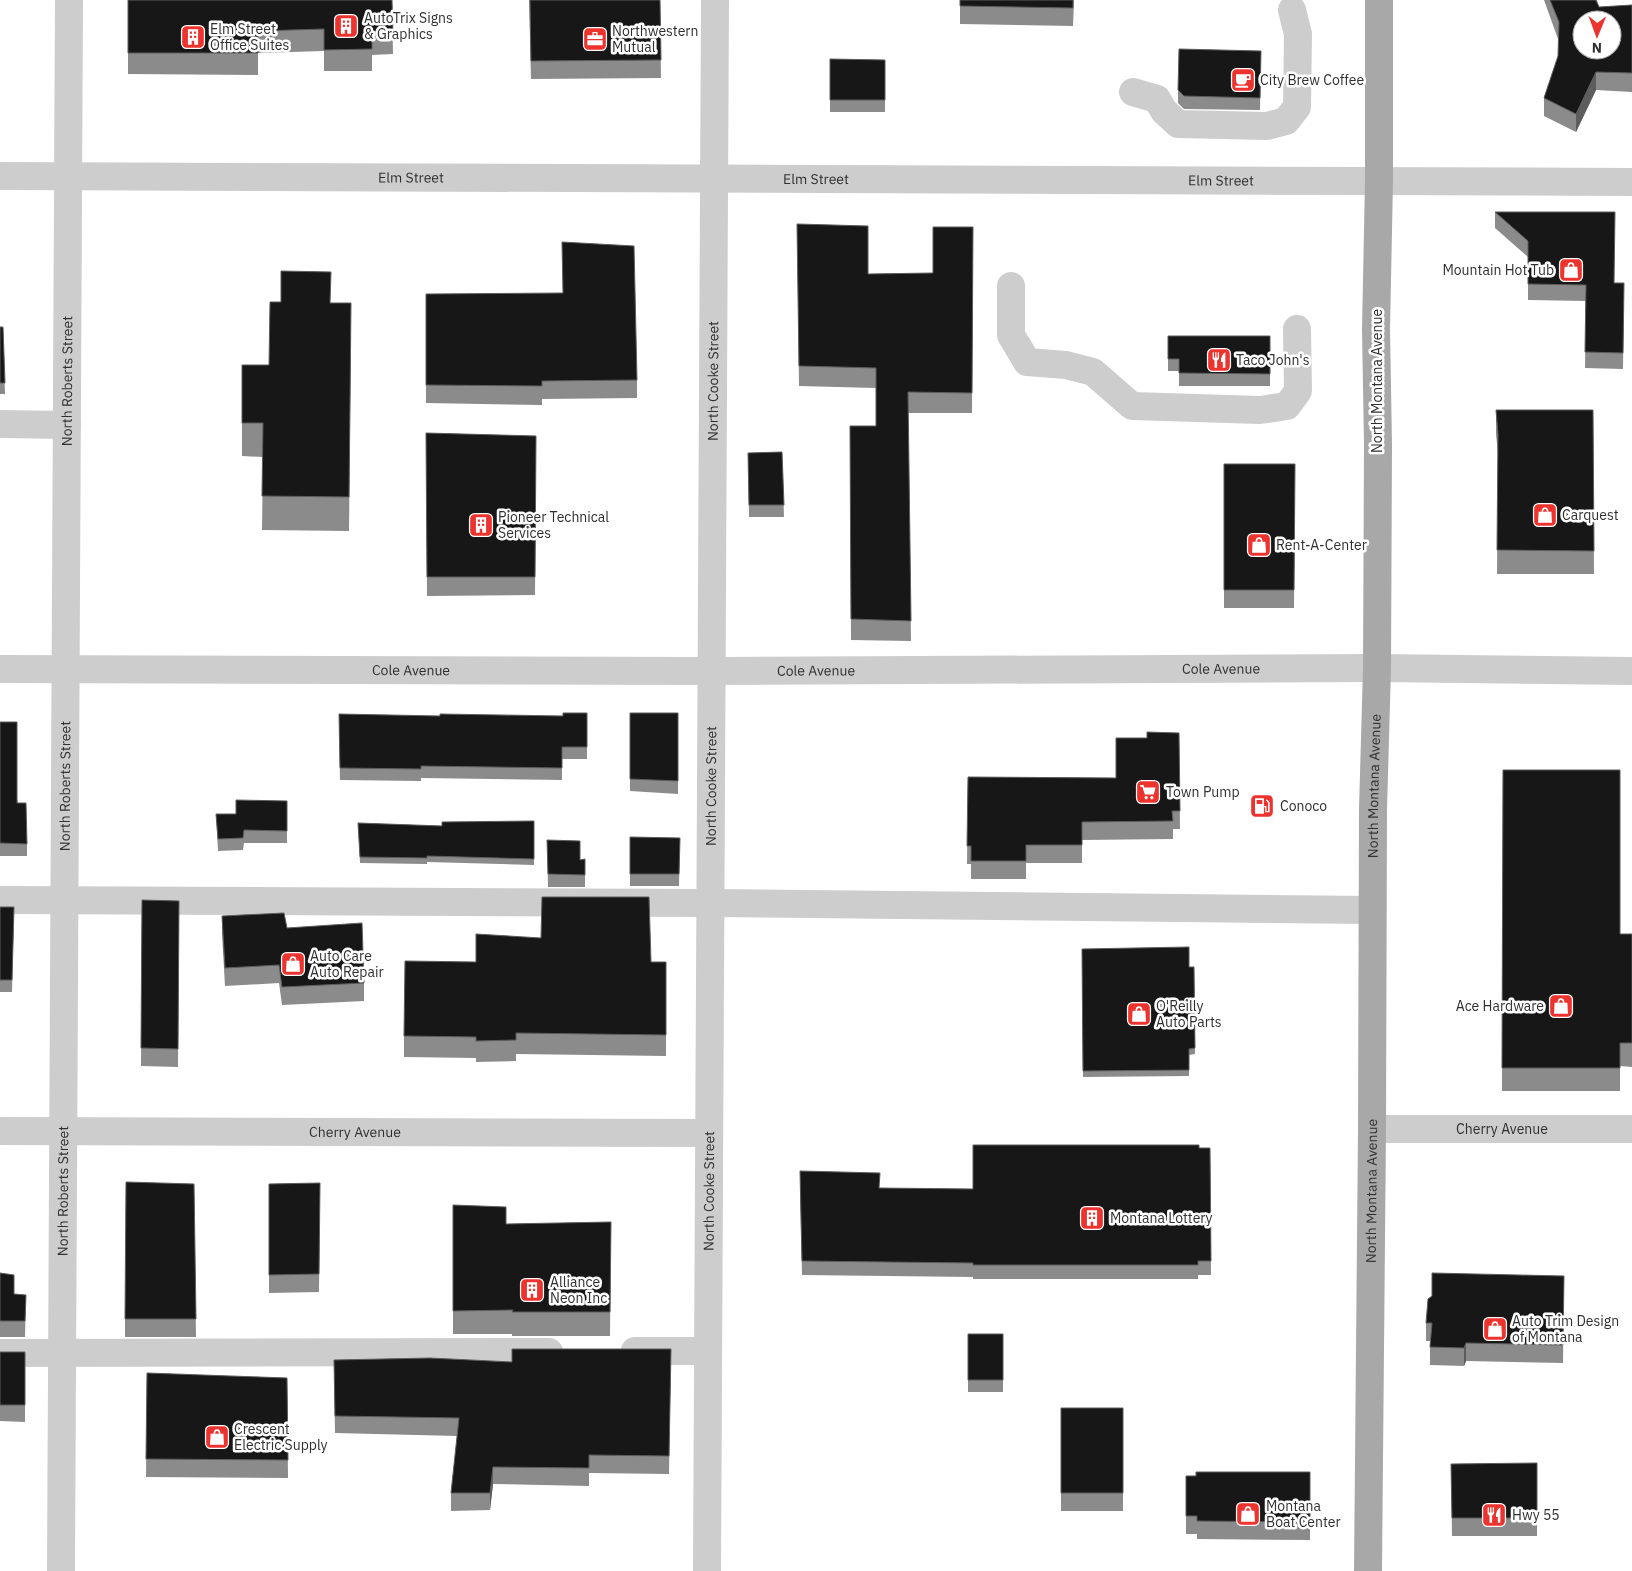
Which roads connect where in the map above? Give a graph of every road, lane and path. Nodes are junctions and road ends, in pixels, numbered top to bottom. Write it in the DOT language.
graph roads {
  1 [pos="69,0"];
  2 [pos="715,0"];
  3 [pos="1379,0"];
  4 [pos="1292,10"];
  5 [pos="1133,92"];
  6 [pos="0,176"];
  7 [pos="68,177"];
  8 [pos="714,179"];
  9 [pos="1379,181"];
  10 [pos="1632,182"];
  11 [pos="1012,286"];
  12 [pos="1297,329"];
  13 [pos="0,424"];
  14 [pos="67,425"];
  15 [pos="1377,668"];
  16 [pos="0,669"];
  17 [pos="66,669"];
  18 [pos="711,671"];
  19 [pos="1632,671"];
  20 [pos="0,900"];
  21 [pos="65,901"];
  22 [pos="710,903"];
  23 [pos="1372,910"];
  24 [pos="1372,1129"];
  25 [pos="1632,1130"];
  26 [pos="0,1131"];
  27 [pos="63,1131"];
  28 [pos="709,1133"];
  29 [pos="708,1351"];
  30 [pos="569,1352"];
  31 [pos="609,1352"];
  32 [pos="0,1353"];
  33 [pos="62,1353"];
  34 [pos="61,1571"];
  35 [pos="707,1571"];
  36 [pos="1368,1571"];
  1 -- 7 [label="street, North Roberts Street"];
  2 -- 8 [label="street, North Cooke Street"];
  3 -- 9 [label="main road, North Montana Avenue"];
  4 -- 5 [label="street"];
  6 -- 7 [label="street, Elm Street"];
  7 -- 8 [label="street, Elm Street"];
  7 -- 14 [label="street, North Roberts Street"];
  8 -- 9 [label="street, Elm Street"];
  8 -- 18 [label="street, North Cooke Street"];
  9 -- 10 [label="street, Elm Street"];
  9 -- 15 [label="main road, North Montana Avenue"];
  11 -- 12 [label="street"];
  13 -- 14 [label="street"];
  14 -- 17 [label="street, North Roberts Street"];
  15 -- 18 [label="street, Cole Avenue"];
  15 -- 19 [label="street, Cole Avenue"];
  15 -- 23 [label="main road, North Montana Avenue"];
  16 -- 17 [label="street, Cole Avenue"];
  17 -- 18 [label="street, Cole Avenue"];
  17 -- 21 [label="street, North Roberts Street"];
  18 -- 22 [label="street, North Cooke Street"];
  20 -- 21 [label="street"];
  21 -- 22 [label="street"];
  21 -- 27 [label="street, North Roberts Street"];
  22 -- 23 [label="street"];
  22 -- 28 [label="street, North Cooke Street"];
  23 -- 24 [label="main road, North Montana Avenue"];
  24 -- 25 [label="street, Cherry Avenue"];
  24 -- 36 [label="main road, North Montana Avenue"];
  26 -- 27 [label="street, Cherry Avenue"];
  27 -- 28 [label="street, Cherry Avenue"];
  27 -- 33 [label="street, North Roberts Street"];
  28 -- 29 [label="street, North Cooke Street"];
  29 -- 31 [label="street"];
  29 -- 35 [label="street, North Cooke Street"];
  30 -- 33 [label="street"];
  32 -- 33 [label="street"];
  33 -- 34 [label="street, North Roberts Street"];
}
